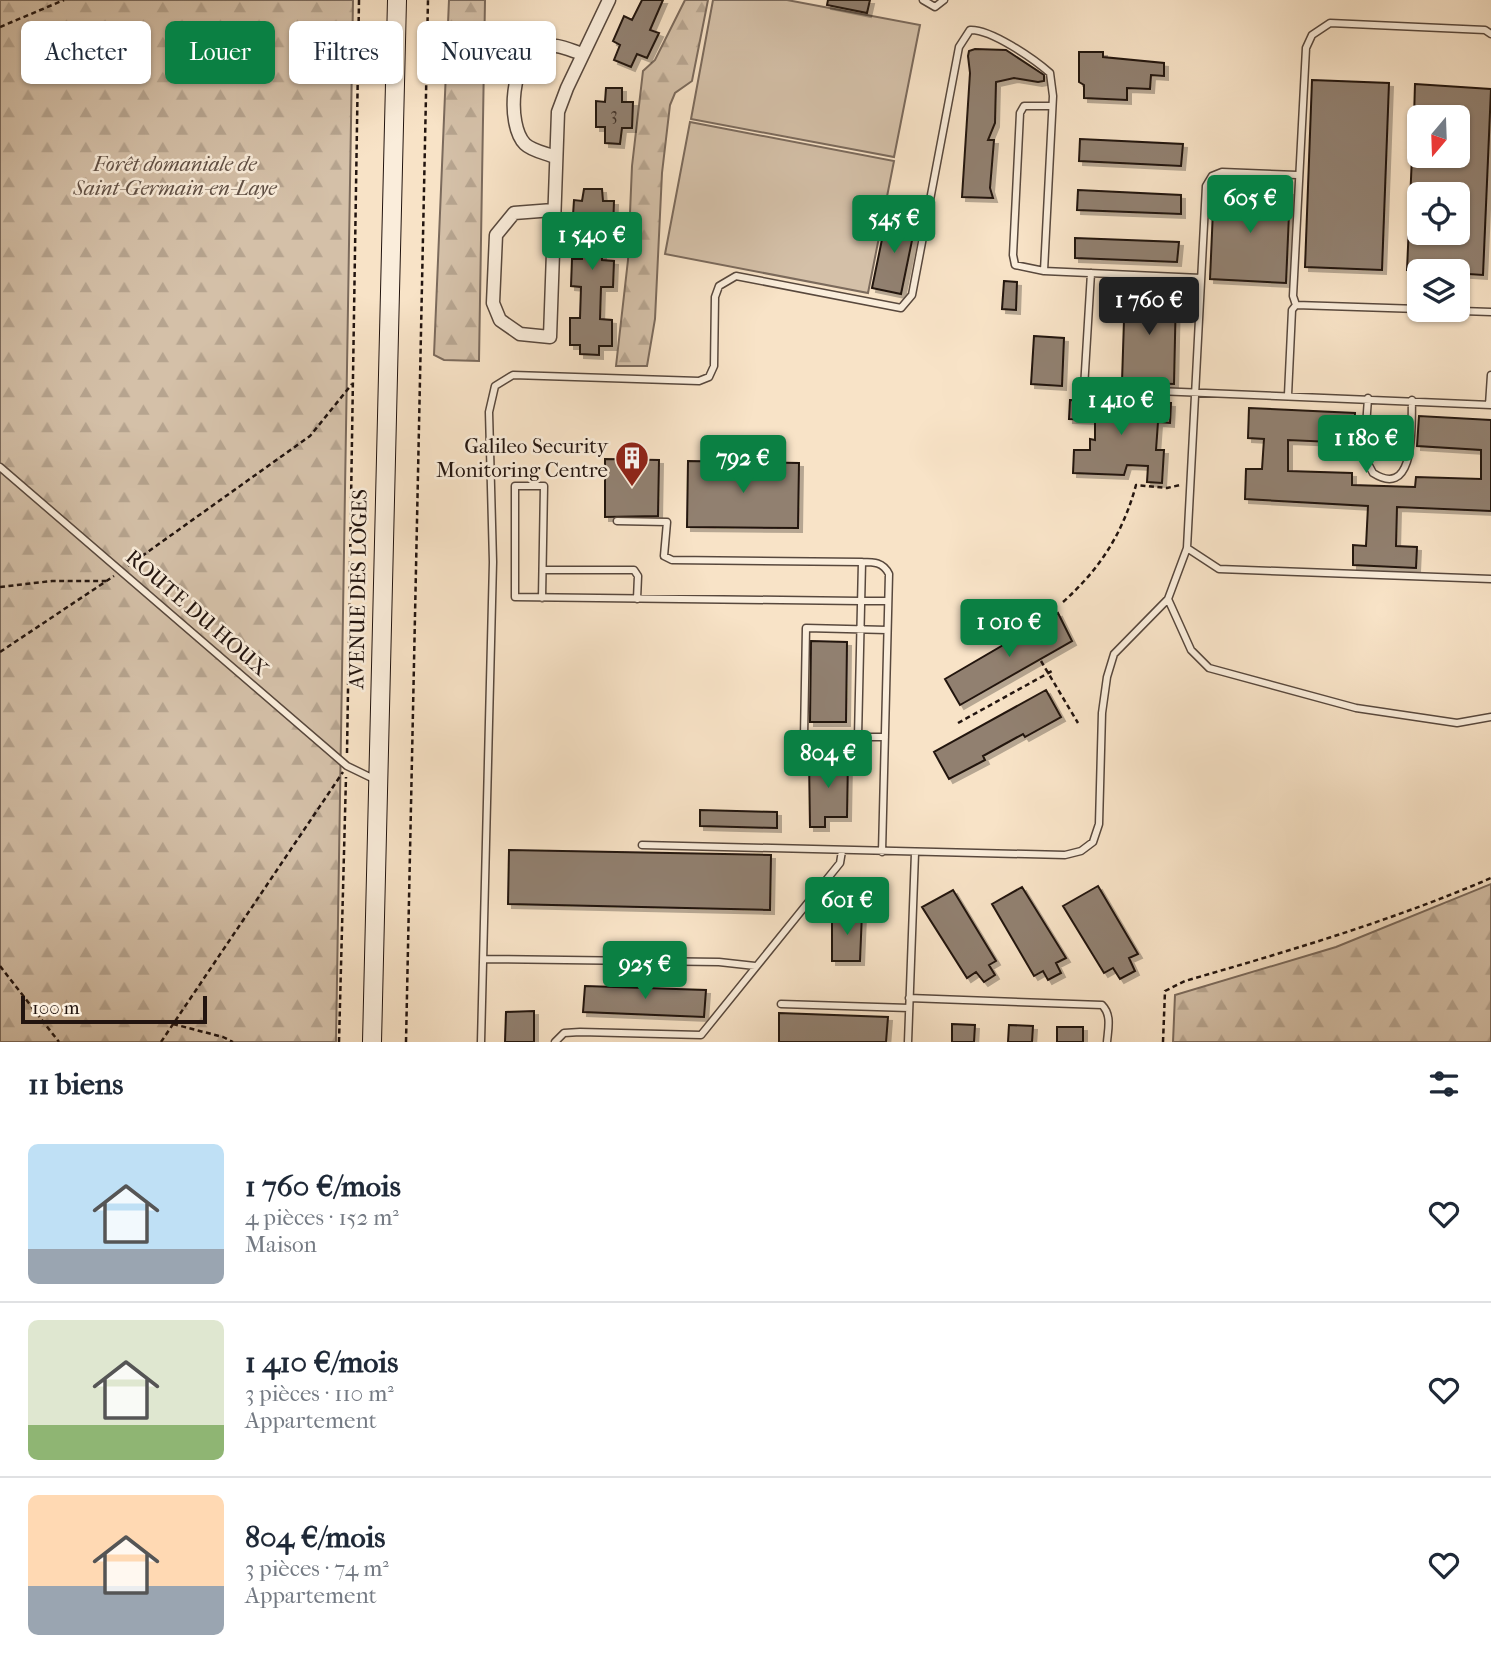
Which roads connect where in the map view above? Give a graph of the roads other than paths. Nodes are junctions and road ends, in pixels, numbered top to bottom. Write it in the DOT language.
graph roads {
  1 [pos="388,0"];
  2 [pos="397,0"];
  3 [pos="610,0"];
  4 [pos="923,0"];
  5 [pos="944,0"];
  6 [pos="1491,34"];
  7 [pos="583,54"];
  8 [pos="1052,106"];
  9 [pos="391,137"];
  10 [pos="555,157"];
  11 [pos="1297,174"];
  12 [pos="553,210"];
  13 [pos="1044,271"];
  14 [pos="1091,273"];
  15 [pos="1201,278"];
  16 [pos="1296,305"];
  17 [pos="1407,309"];
  18 [pos="1470,311"];
  19 [pos="1491,312"];
  20 [pos="1491,375"];
  21 [pos="1197,391"];
  22 [pos="1288,395"];
  23 [pos="1368,398"];
  24 [pos="1412,400"];
  25 [pos="1490,405"];
  26 [pos="0,467"];
  27 [pos="617,521"];
  28 [pos="1187,548"];
  29 [pos="862,562"];
  30 [pos="543,570"];
  31 [pos="1491,579"];
  32 [pos="542,597"];
  33 [pos="637,598"];
  34 [pos="1168,599"];
  35 [pos="860,601"];
  36 [pos="888,601"];
  37 [pos="860,629"];
  38 [pos="887,630"];
  39 [pos="1491,718"];
  40 [pos="858,737"];
  41 [pos="884,737"];
  42 [pos="376,780"];
  43 [pos="642,845"];
  44 [pos="842,851"];
  45 [pos="882,852"];
  46 [pos="915,853"];
  47 [pos="485,959"];
  48 [pos="755,966"];
  49 [pos="909,998"];
  50 [pos="781,1004"];
  51 [pos="909,1008"];
  52 [pos="372,1042"];
  53 [pos="481,1042"];
  54 [pos="555,1042"];
  55 [pos="908,1042"];
  56 [pos="1107,1042"];
  1 -- 9 [label="main road, AVENUE DES LOGES"];
  2 -- 9 [label="main road, AVENUE DES LOGES"];
  3 -- 7 [label="street"];
  4 -- 5 [label="lane"];
  6 -- 11 [label="lane"];
  7 -- 10 [label="street"];
  7 -- 10 [label="street"];
  8 -- 13 [label="lane"];
  8 -- 13 [label="lane"];
  8 -- 47 [label="lane"];
  9 -- 42 [label="main road, AVENUE DES LOGES"];
  10 -- 12 [label="street"];
  11 -- 15 [label="lane"];
  11 -- 16 [label="lane"];
  12 -- 12 [label="street"];
  13 -- 14 [label="lane"];
  14 -- 15 [label="lane"];
  14 -- 21 [label="lane"];
  15 -- 21 [label="lane"];
  16 -- 17 [label="lane"];
  16 -- 22 [label="lane"];
  18 -- 19 [label="lane"];
  20 -- 25 [label="lane"];
  21 -- 22 [label="lane"];
  21 -- 28 [label="lane"];
  22 -- 23 [label="lane"];
  23 -- 24 [label="lane"];
  23 -- 24 [label="lane"];
  24 -- 25 [label="lane"];
  26 -- 42 [label="lane, ROUTE DU HOUX"];
  27 -- 29 [label="lane"];
  28 -- 31 [label="lane"];
  28 -- 34 [label="lane"];
  29 -- 35 [label="lane"];
  29 -- 36 [label="lane"];
  30 -- 32 [label="lane"];
  30 -- 32 [label="lane"];
  30 -- 33 [label="lane"];
  32 -- 33 [label="lane"];
  33 -- 35 [label="lane"];
  34 -- 39 [label="lane"];
  34 -- 46 [label="lane"];
  35 -- 36 [label="lane"];
  35 -- 37 [label="lane"];
  36 -- 38 [label="lane"];
  37 -- 38 [label="lane"];
  37 -- 40 [label="lane"];
  37 -- 40 [label="lane"];
  38 -- 41 [label="lane"];
  40 -- 41 [label="lane"];
  41 -- 45 [label="lane"];
  42 -- 52 [label="main road, AVENUE DES LOGES"];
  43 -- 44 [label="lane"];
  44 -- 45 [label="lane"];
  44 -- 48 [label="lane"];
  45 -- 46 [label="lane"];
  46 -- 49 [label="lane"];
  47 -- 48 [label="lane"];
  47 -- 53 [label="lane"];
  48 -- 54 [label="lane"];
  49 -- 51 [label="lane"];
  49 -- 56 [label="lane"];
  50 -- 51 [label="lane"];
  51 -- 55 [label="lane"];
}
